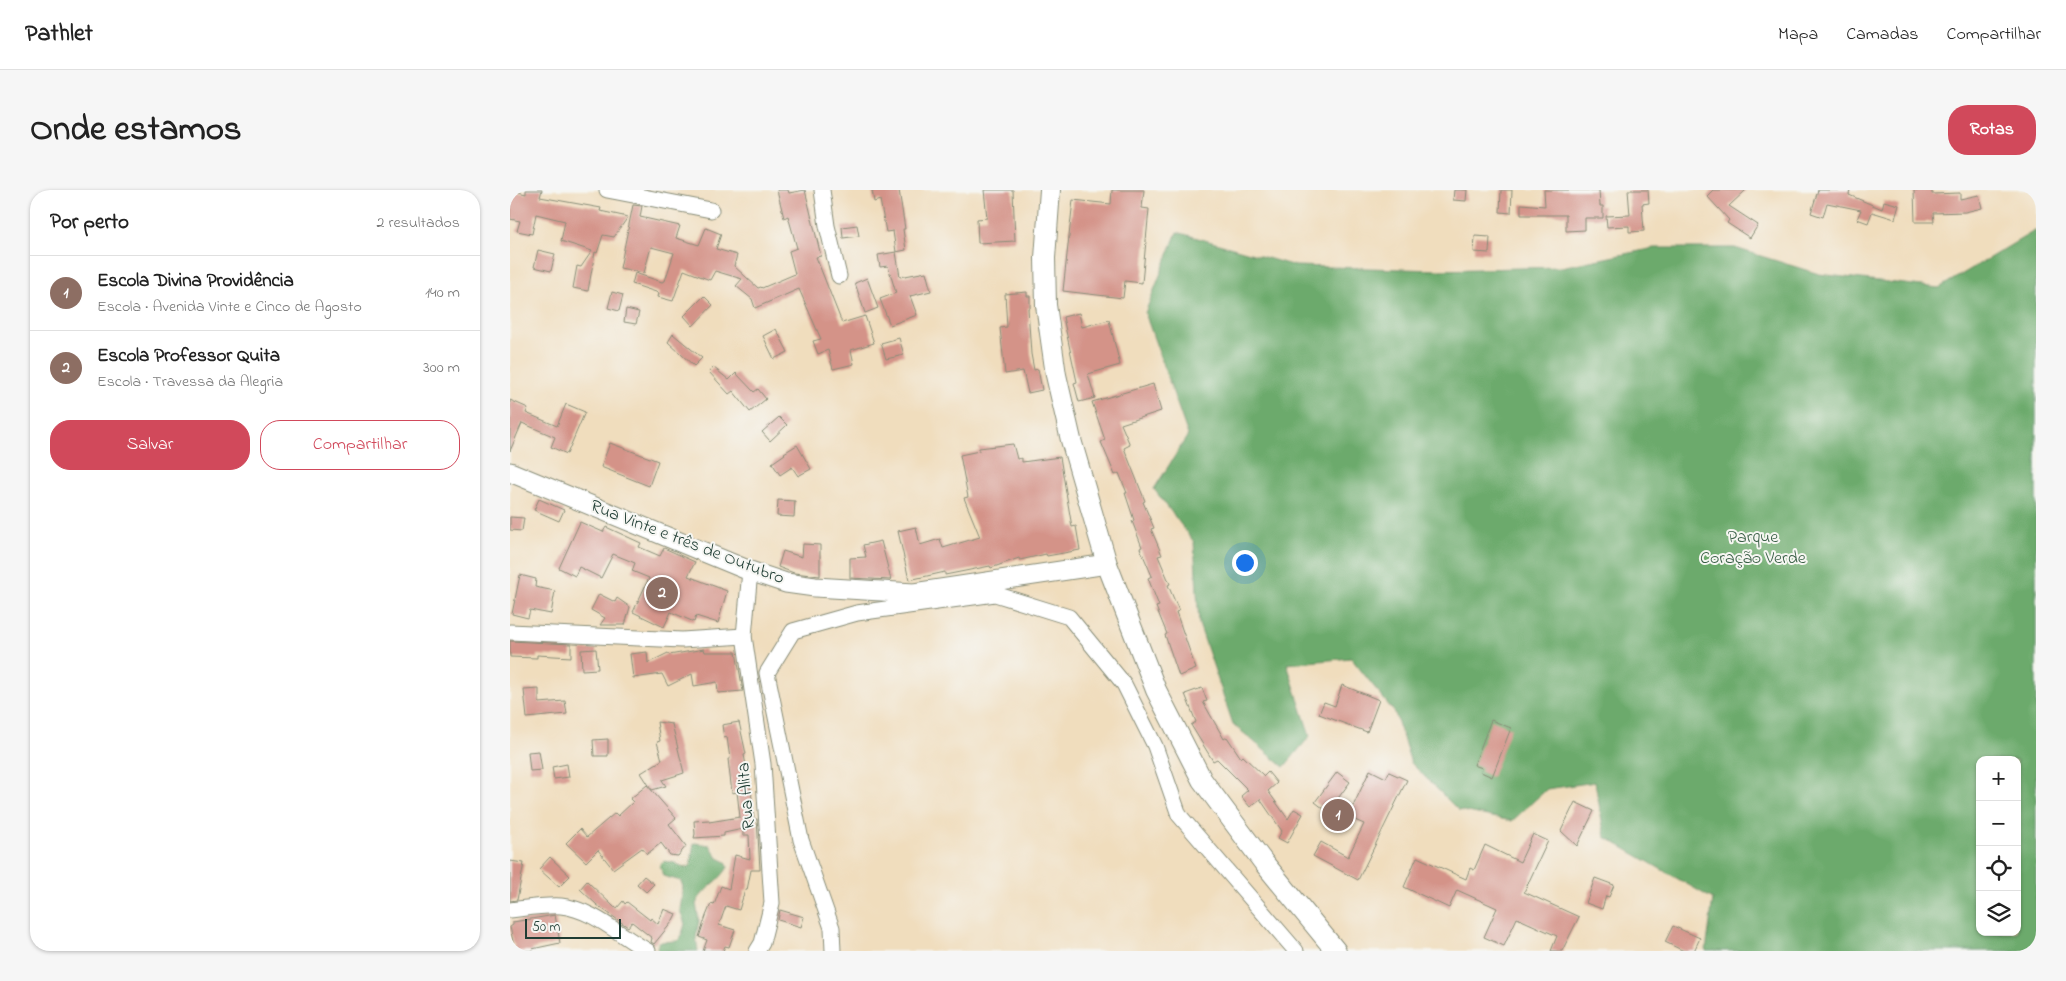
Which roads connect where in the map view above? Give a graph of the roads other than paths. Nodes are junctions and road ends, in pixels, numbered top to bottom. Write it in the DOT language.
graph roads {
  1 [pos="607,190"];
  2 [pos="822,190"];
  3 [pos="1050,190"];
  4 [pos="712,210"];
  5 [pos="839,276"];
  6 [pos="510,472"];
  7 [pos="1107,564"];
  8 [pos="750,571"];
  9 [pos="510,632"];
  10 [pos="744,636"];
  11 [pos="510,910"];
  12 [pos="648,951"];
  13 [pos="758,951"];
  14 [pos="833,951"];
  15 [pos="1296,951"];
  16 [pos="1336,951"];
  1 -- 4 [label="street"];
  2 -- 5 [label="street"];
  3 -- 7 [label="main road"];
  6 -- 8 [label="street, Rua Vinte e três de Outubro"];
  7 -- 8 [label="street, Rua Vinte e três de Outubro"];
  7 -- 16 [label="main road"];
  8 -- 10 [label="street, Rua Alita"];
  9 -- 10 [label="street"];
  10 -- 13 [label="street, Rua Alita"];
  11 -- 12 [label="street"];
  14 -- 15 [label="street"];
}
